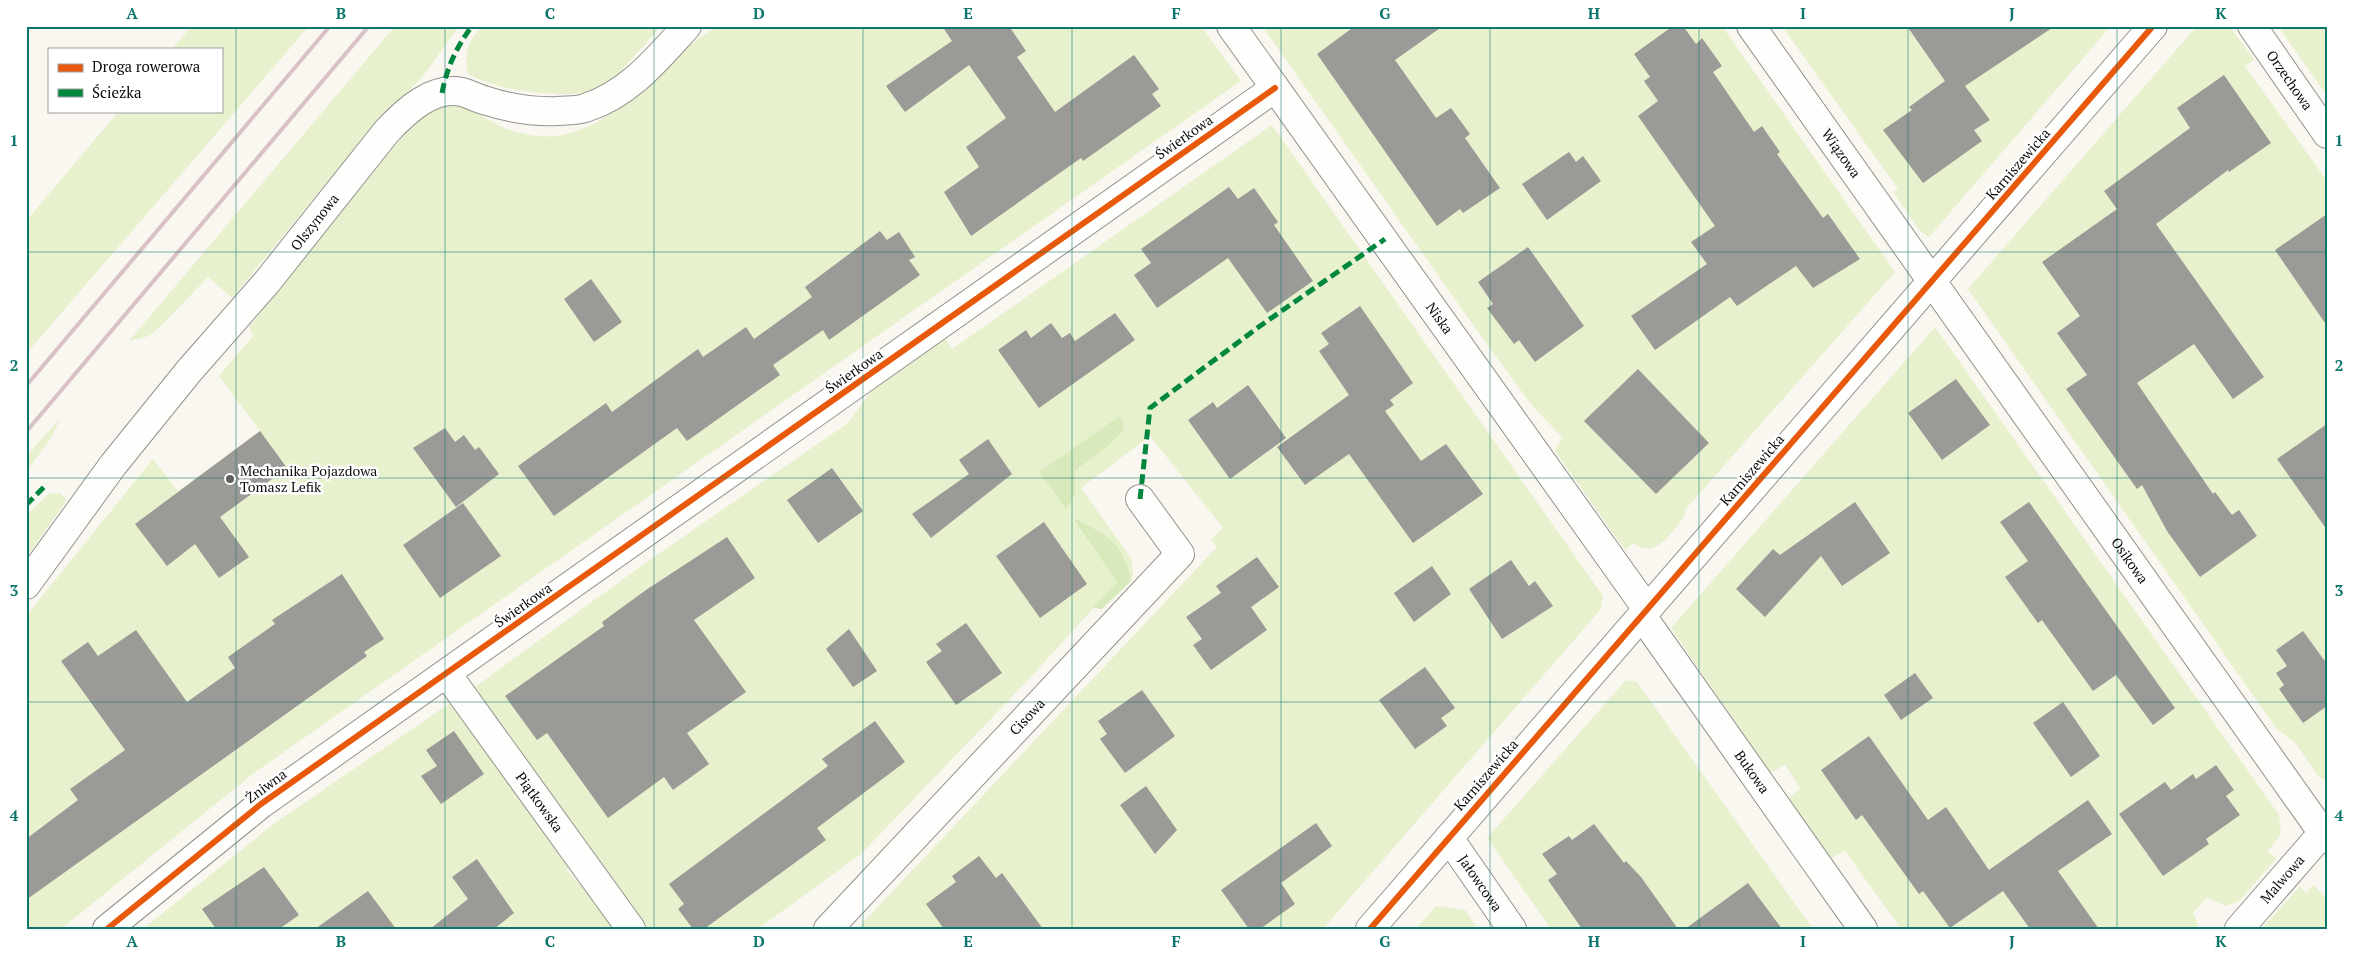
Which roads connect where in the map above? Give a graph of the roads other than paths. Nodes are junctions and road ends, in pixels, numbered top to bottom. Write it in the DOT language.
graph roads {
  1 [pos="688,26"];
  2 [pos="1231,26"];
  3 [pos="1751,26"];
  4 [pos="2153,26"];
  5 [pos="2252,26"];
  6 [pos="1275,88"];
  7 [pos="2327,134"];
  8 [pos="1931,282"];
  9 [pos="1140,499"];
  10 [pos="26,585"];
  11 [pos="1645,612"];
  12 [pos="447,674"];
  13 [pos="2325,833"];
  14 [pos="1448,838"];
  15 [pos="107,929"];
  16 [pos="632,929"];
  17 [pos="828,929"];
  18 [pos="1370,929"];
  19 [pos="1512,929"];
  20 [pos="1863,929"];
  21 [pos="2239,929"];
  1 -- 10 [label="street, Olszynowa"];
  2 -- 6 [label="street, Niska"];
  3 -- 8 [label="street, Wiązowa"];
  4 -- 8 [label="street, Karniszewicka"];
  5 -- 7 [label="street, Orzechowa"];
  6 -- 11 [label="street, Niska"];
  6 -- 12 [label="street, Świerkowa"];
  8 -- 11 [label="street, Karniszewicka"];
  8 -- 13 [label="street, Osikowa"];
  9 -- 17 [label="street, Cisowa"];
  11 -- 14 [label="street, Karniszewicka"];
  11 -- 20 [label="street, Bukowa"];
  12 -- 15 [label="street, Żniwna"];
  12 -- 16 [label="street, Piątkowska"];
  13 -- 21 [label="street, Malwowa"];
  14 -- 18 [label="street, Karniszewicka"];
  14 -- 19 [label="street, Jałowcowa"];
}
